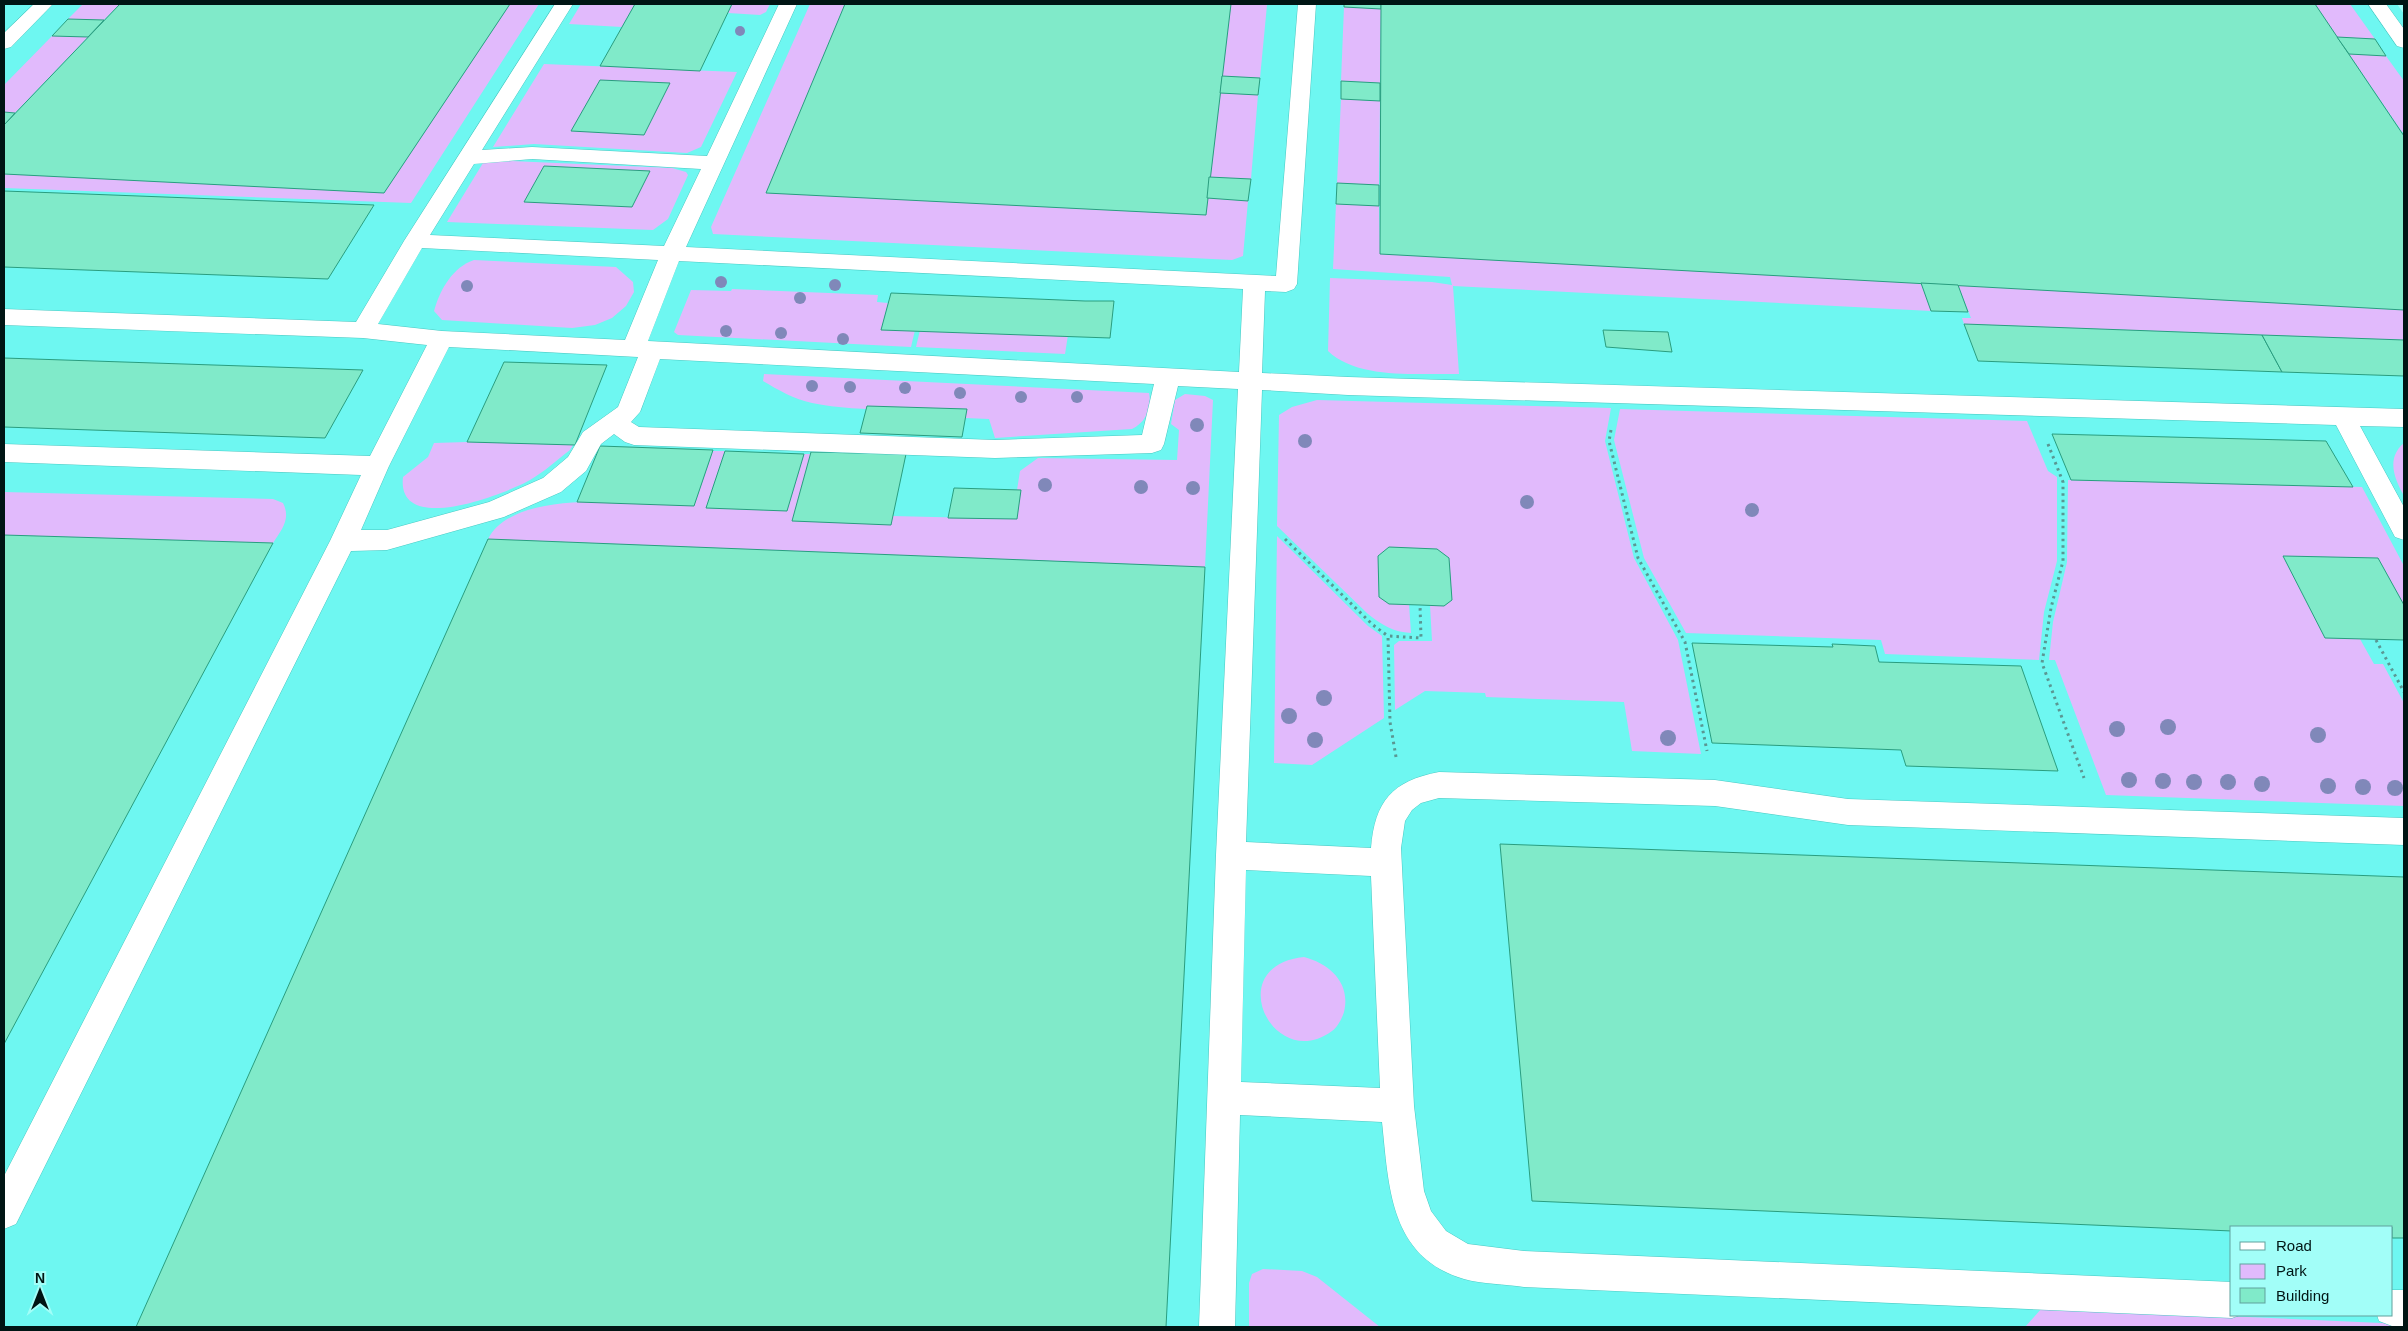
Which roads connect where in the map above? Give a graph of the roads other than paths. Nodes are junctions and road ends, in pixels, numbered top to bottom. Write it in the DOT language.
graph roads {
  1 [pos="44,4"];
  2 [pos="564,4"];
  3 [pos="788,4"];
  4 [pos="1306,4"];
  5 [pos="2377,4"];
  6 [pos="2404,42"];
  7 [pos="4,43"];
  8 [pos="467,158"];
  9 [pos="714,163"];
  10 [pos="415,241"];
  11 [pos="671,255"];
  12 [pos="1254,283"];
  13 [pos="4,317"];
  14 [pos="363,330"];
  15 [pos="442,338"];
  16 [pos="643,349"];
  17 [pos="1168,377"];
  18 [pos="1249,381"];
  19 [pos="2342,416"];
  20 [pos="2404,418"];
  21 [pos="614,422"];
  22 [pos="4,453"];
  23 [pos="377,466"];
  24 [pos="2404,530"];
  25 [pos="343,541"];
  26 [pos="2404,831"];
  27 [pos="1231,855"];
  28 [pos="1386,863"];
  29 [pos="1224,1098"];
  30 [pos="1397,1106"];
  31 [pos="4,1212"];
  32 [pos="2230,1300"];
  33 [pos="1217,1327"];
  1 -- 7 [label="lane"];
  2 -- 8 [label="lane"];
  3 -- 9 [label="lane"];
  4 -- 12 [label="lane"];
  5 -- 6 [label="lane"];
  8 -- 9 [label="lane"];
  8 -- 10 [label="lane"];
  9 -- 11 [label="lane"];
  10 -- 11 [label="lane"];
  10 -- 14 [label="lane"];
  11 -- 12 [label="lane"];
  11 -- 16 [label="lane"];
  12 -- 18 [label="lane"];
  13 -- 14 [label="lane"];
  14 -- 15 [label="lane"];
  15 -- 16 [label="lane"];
  15 -- 23 [label="lane"];
  16 -- 17 [label="lane"];
  16 -- 21 [label="lane"];
  17 -- 18 [label="lane"];
  17 -- 21 [label="lane"];
  18 -- 19 [label="lane"];
  18 -- 27 [label="lane"];
  19 -- 20 [label="lane"];
  19 -- 24 [label="lane"];
  21 -- 25 [label="lane"];
  22 -- 23 [label="lane"];
  23 -- 25 [label="lane"];
  25 -- 31 [label="lane"];
  26 -- 28 [label="lane"];
  27 -- 28 [label="lane"];
  27 -- 29 [label="lane"];
  28 -- 30 [label="lane"];
  29 -- 30 [label="lane"];
  29 -- 33 [label="lane"];
  30 -- 32 [label="lane"];
}
